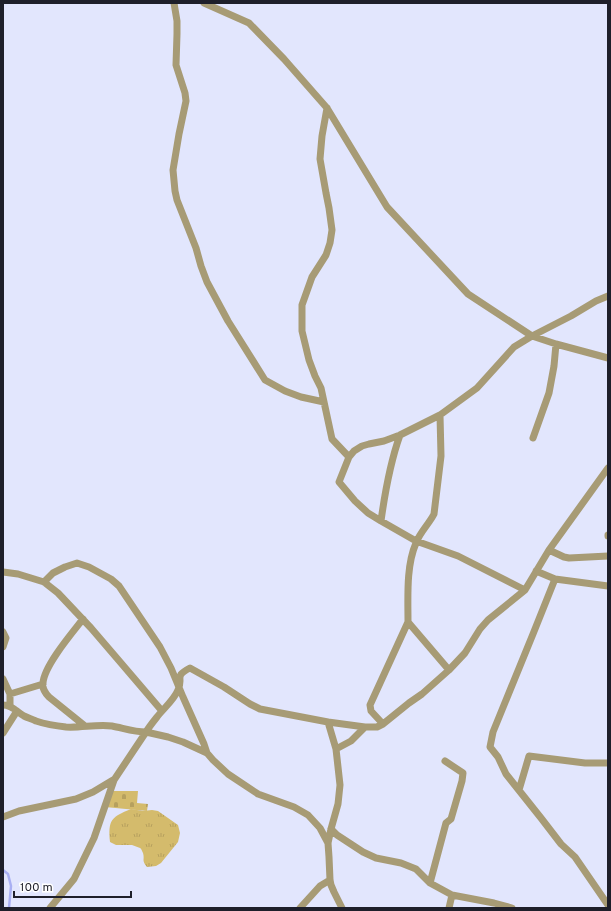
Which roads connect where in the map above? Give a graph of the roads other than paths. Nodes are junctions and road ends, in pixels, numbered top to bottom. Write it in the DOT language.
graph roads {
  1 [pos="174,3"];
  2 [pos="204,3"];
  3 [pos="327,108"];
  4 [pos="608,296"];
  5 [pos="532,336"];
  6 [pos="556,344"];
  7 [pos="608,358"];
  8 [pos="324,402"];
  9 [pos="440,415"];
  10 [pos="400,435"];
  11 [pos="533,438"];
  12 [pos="349,457"];
  13 [pos="607,471"];
  14 [pos="381,521"];
  15 [pos="416,541"];
  16 [pos="549,550"];
  17 [pos="608,556"];
  18 [pos="536,571"];
  19 [pos="3,572"];
  20 [pos="555,579"];
  21 [pos="44,582"];
  22 [pos="608,586"];
  23 [pos="525,590"];
  24 [pos="83,619"];
  25 [pos="408,622"];
  26 [pos="3,632"];
  27 [pos="3,647"];
  28 [pos="449,670"];
  29 [pos="3,680"];
  30 [pos="42,684"];
  31 [pos="179,687"];
  32 [pos="10,694"];
  33 [pos="6,706"];
  34 [pos="17,711"];
  35 [pos="162,711"];
  36 [pos="328,722"];
  37 [pos="384,724"];
  38 [pos="85,726"];
  39 [pos="365,727"];
  40 [pos="146,732"];
  41 [pos="3,733"];
  42 [pos="336,749"];
  43 [pos="207,753"];
  44 [pos="445,761"];
  45 [pos="608,763"];
  46 [pos="114,780"];
  47 [pos="519,790"];
  48 [pos="3,817"];
  49 [pos="331,829"];
  50 [pos="328,843"];
  51 [pos="330,880"];
  52 [pos="430,883"];
  53 [pos="452,895"];
  54 [pos="608,905"];
  55 [pos="50,908"];
  56 [pos="300,908"];
  57 [pos="342,908"];
  58 [pos="449,908"];
  59 [pos="512,908"];
  1 -- 8 [label="street"];
  2 -- 3 [label="street"];
  3 -- 5 [label="street"];
  3 -- 8 [label="street"];
  4 -- 5 [label="street"];
  5 -- 6 [label="street"];
  5 -- 9 [label="street"];
  6 -- 7 [label="street"];
  6 -- 11 [label="street"];
  8 -- 12 [label="street"];
  9 -- 10 [label="street"];
  9 -- 15 [label="street"];
  10 -- 12 [label="street"];
  10 -- 14 [label="street"];
  12 -- 14 [label="street"];
  13 -- 16 [label="street"];
  14 -- 15 [label="street"];
  15 -- 23 [label="street"];
  15 -- 25 [label="street"];
  16 -- 17 [label="street"];
  16 -- 18 [label="street"];
  18 -- 20 [label="street"];
  18 -- 23 [label="street"];
  19 -- 21 [label="street"];
  20 -- 22 [label="street"];
  20 -- 47 [label="street"];
  21 -- 24 [label="street"];
  21 -- 31 [label="street"];
  23 -- 28 [label="street"];
  24 -- 30 [label="street"];
  24 -- 35 [label="street"];
  25 -- 28 [label="street"];
  25 -- 37 [label="street"];
  26 -- 27 [label="street"];
  28 -- 37 [label="street"];
  29 -- 32 [label="street"];
  30 -- 32 [label="street"];
  30 -- 38 [label="street"];
  31 -- 35 [label="street"];
  31 -- 36 [label="street"];
  31 -- 43 [label="street"];
  32 -- 33 [label="street"];
  33 -- 34 [label="street"];
  34 -- 38 [label="street"];
  34 -- 41 [label="street"];
  35 -- 40 [label="street"];
  36 -- 39 [label="street"];
  36 -- 42 [label="street"];
  37 -- 39 [label="street"];
  38 -- 40 [label="street"];
  39 -- 42 [label="street"];
  40 -- 43 [label="street"];
  40 -- 46 [label="street"];
  42 -- 49 [label="street"];
  43 -- 50 [label="street"];
  44 -- 52 [label="street"];
  45 -- 47 [label="street"];
  46 -- 48 [label="street"];
  46 -- 55 [label="street"];
  47 -- 54 [label="street"];
  49 -- 50 [label="street"];
  49 -- 52 [label="street"];
  50 -- 51 [label="street"];
  51 -- 56 [label="street"];
  51 -- 57 [label="street"];
  52 -- 53 [label="street"];
  53 -- 58 [label="street"];
  53 -- 59 [label="street"];
}
